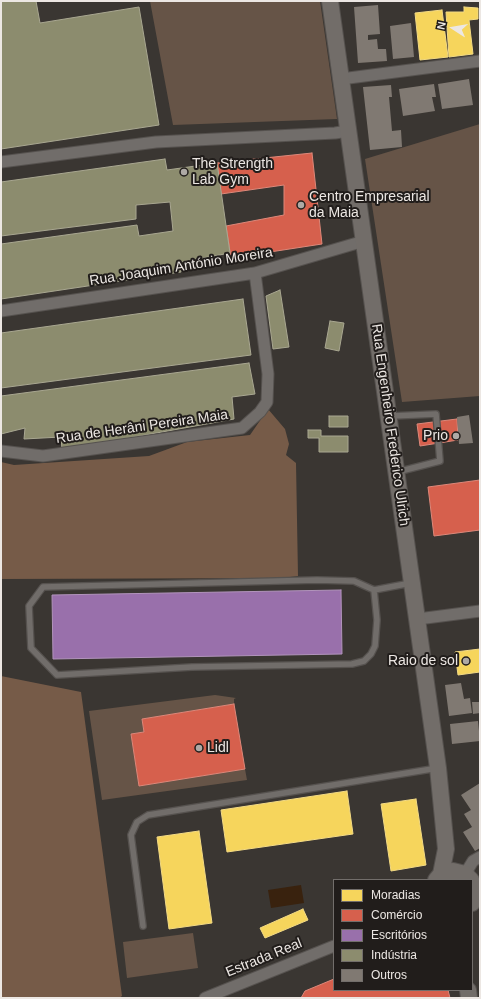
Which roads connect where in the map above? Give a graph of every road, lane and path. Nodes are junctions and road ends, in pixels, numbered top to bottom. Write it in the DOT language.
graph roads {
  1 [pos="330,1"];
  2 [pos="480,61"];
  3 [pos="341,80"];
  4 [pos="348,131"];
  5 [pos="1,162"];
  6 [pos="364,241"];
  7 [pos="255,273"];
  8 [pos="1,311"];
  9 [pos="389,416"];
  10 [pos="1,451"];
  11 [pos="397,472"];
  12 [pos="413,582"];
  13 [pos="374,590"];
  14 [pos="480,611"];
  15 [pos="418,619"];
  16 [pos="438,768"];
  17 [pos="446,849"];
  18 [pos="480,857"];
  19 [pos="439,877"];
  20 [pos="467,877"];
  21 [pos="473,887"];
  22 [pos="473,899"];
  23 [pos="143,926"];
  24 [pos="333,946"];
  25 [pos="205,998"];
  1 -- 3 [label="main road, Rua Engenheiro Frederico Ulrich"];
  2 -- 3 [label="street"];
  3 -- 4 [label="main road, Rua Engenheiro Frederico Ulrich"];
  4 -- 5 [label="street"];
  4 -- 6 [label="main road, Rua Engenheiro Frederico Ulrich"];
  6 -- 7 [label="street, Rua Joaquim António Moreira"];
  6 -- 9 [label="main road, Rua Engenheiro Frederico Ulrich"];
  7 -- 8 [label="street, Rua Joaquim António Moreira"];
  7 -- 10 [label="street, Rua de Herâni Pereira Maia"];
  9 -- 11 [label="main road, Rua Engenheiro Frederico Ulrich"];
  9 -- 11 [label="lane"];
  11 -- 12 [label="main road, Rua Engenheiro Frederico Ulrich"];
  12 -- 13 [label="lane"];
  12 -- 15 [label="main road, Rua Engenheiro Frederico Ulrich"];
  13 -- 13 [label="lane"];
  14 -- 15 [label="street"];
  15 -- 16 [label="main road, Rua Engenheiro Frederico Ulrich"];
  16 -- 17 [label="main road, Rua Engenheiro Frederico Ulrich"];
  16 -- 23 [label="lane"];
  17 -- 19 [label="main road, Rua Engenheiro Frederico Ulrich"];
  17 -- 20 [label="main road, Rua Engenheiro Frederico Ulrich"];
  18 -- 20 [label="street"];
  19 -- 20 [label="main road, Rua Engenheiro Frederico Ulrich"];
  21 -- 22 [label="main road, Rua Engenheiro Frederico Ulrich"];
  24 -- 25 [label="street, Estrada Real"];
}
